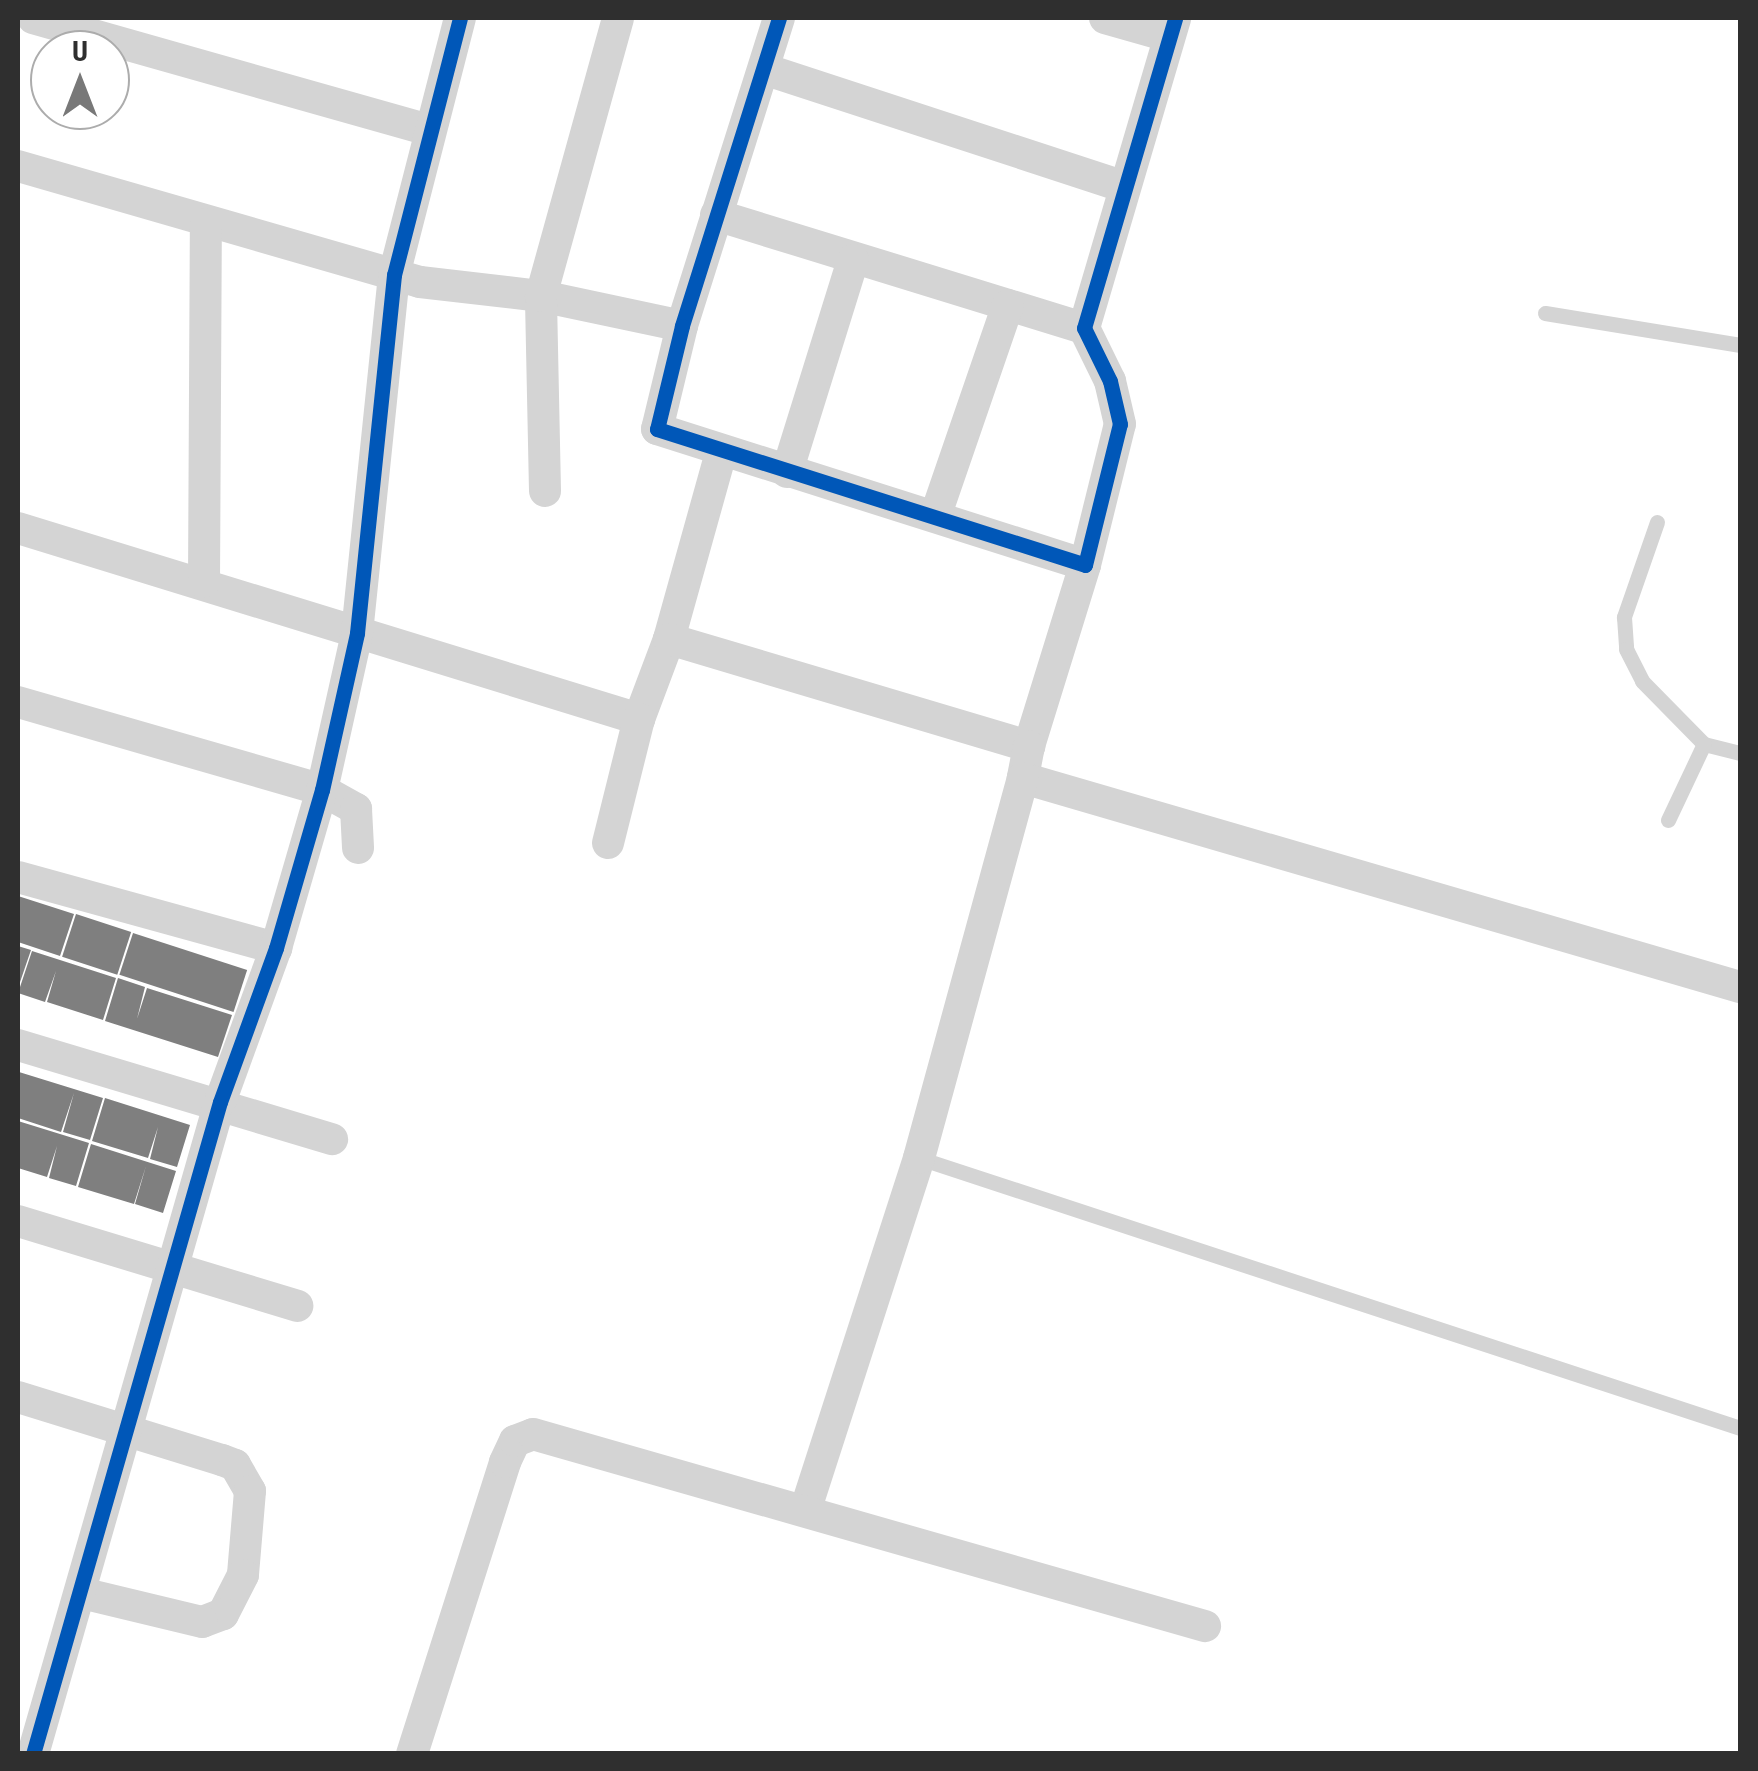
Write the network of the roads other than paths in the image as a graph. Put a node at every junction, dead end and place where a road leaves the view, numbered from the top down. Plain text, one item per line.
1 (33, 18) edge
2 (460, 18) edge
3 (618, 18) edge
4 (779, 18) edge
5 (1106, 18) edge
6 (1171, 27) edge
7 (764, 68) junction
8 (428, 130) junction
9 (18, 166) edge
10 (1123, 186) junction
11 (716, 215) junction
12 (206, 224) junction
13 (853, 260) junction
14 (394, 276) junction
15 (542, 296) junction
16 (1008, 305) junction
17 (1545, 313) dead end
18 (682, 326) junction
19 (1084, 328) junction
20 (1740, 344) edge
21 (721, 452) junction
22 (787, 472) junction
23 (545, 491) dead end
24 (936, 514) junction
25 (1657, 522) dead end
26 (18, 528) edge
27 (1085, 564) junction
28 (204, 582) junction
29 (357, 633) junction
30 (670, 638) junction
31 (18, 702) edge
32 (638, 719) junction
33 (1704, 744) junction
34 (1740, 753) edge
35 (1026, 762) junction
36 (322, 790) junction
37 (1668, 820) dead end
38 (608, 843) dead end
39 (358, 848) dead end
40 (18, 878) edge
41 (276, 948) junction
42 (1740, 988) edge
43 (18, 1045) edge
44 (220, 1102) junction
45 (332, 1139) dead end
46 (919, 1158) junction
47 (18, 1220) edge
48 (173, 1267) junction
49 (296, 1306) dead end
50 (18, 1397) edge
51 (127, 1427) junction
52 (1740, 1428) edge
53 (806, 1508) junction
54 (82, 1592) junction
55 (1204, 1626) dead end
56 (33, 1754) edge
57 (412, 1754) edge

1 - 8 street
2 - 8 street
3 - 15 street
4 - 7 street
5 - 6 street
6 - 10 street
7 - 10 street
7 - 11 street
8 - 14 street
9 - 12 street
10 - 19 street
11 - 13 street
11 - 18 street
12 - 14 street
12 - 28 street
13 - 16 street
13 - 22 street
14 - 15 street
14 - 29 street
15 - 18 street
15 - 23 street
16 - 19 street
16 - 24 street
17 - 20 lane
18 - 21 street
19 - 27 street
21 - 22 street
21 - 30 street
22 - 24 street
24 - 27 street
25 - 33 lane
26 - 28 street
27 - 35 street
28 - 29 street
29 - 32 street
29 - 36 street
30 - 32 street
30 - 35 street
31 - 36 street
32 - 38 street
33 - 34 lane
33 - 37 lane
35 - 42 street
35 - 46 street
36 - 39 street
36 - 41 street
40 - 41 street
41 - 44 street
43 - 44 street
44 - 45 street
44 - 48 street
46 - 52 lane
46 - 53 street
47 - 48 street
48 - 49 street
48 - 51 street
50 - 51 street
51 - 54 street
51 - 54 street
53 - 55 street
53 - 57 street
54 - 56 street

